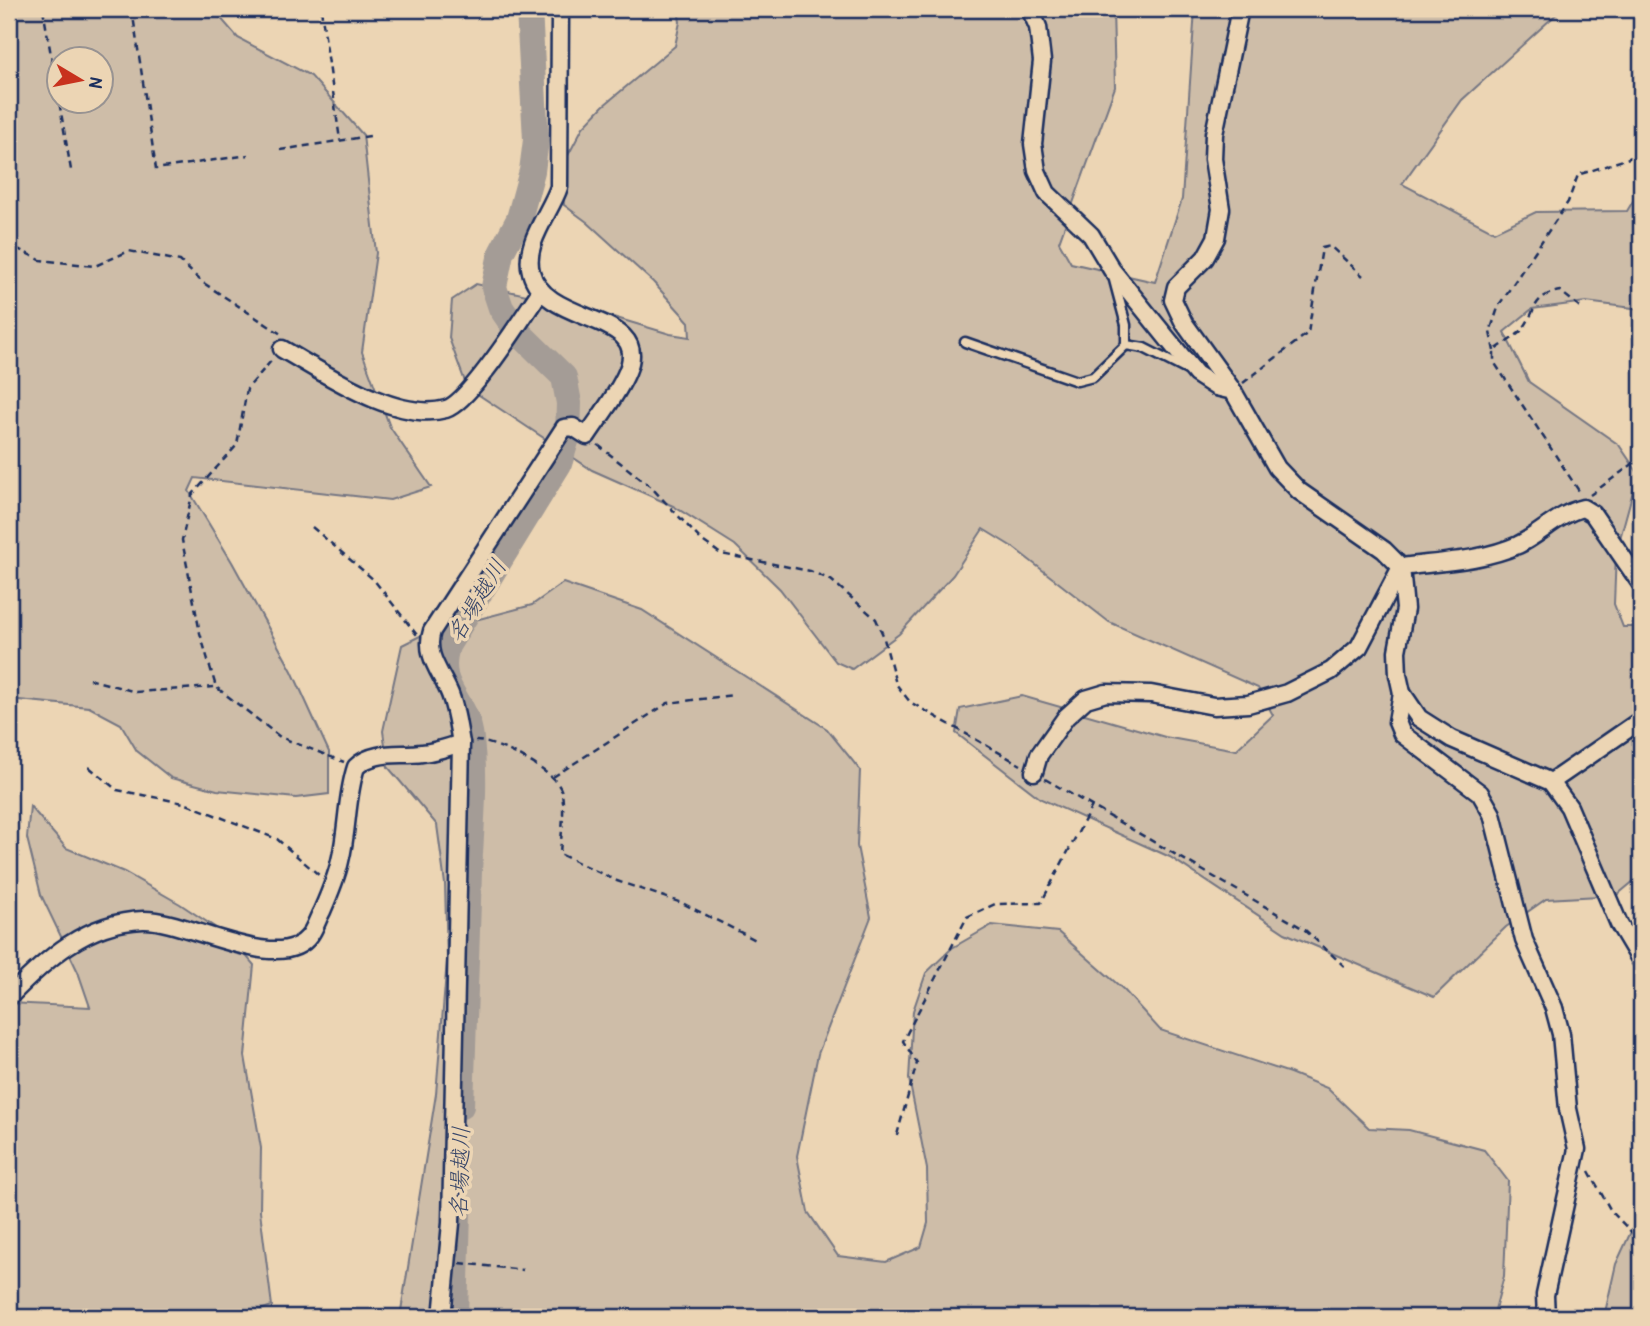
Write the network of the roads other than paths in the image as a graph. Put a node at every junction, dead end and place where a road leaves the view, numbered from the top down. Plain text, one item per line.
1 (560, 9) edge
2 (1030, 9) edge
3 (1240, 9) edge
4 (1112, 271) junction
5 (540, 292) junction
6 (965, 342) dead end
7 (1126, 345) junction
8 (282, 349) road end
9 (1196, 374) junction
10 (1233, 391) junction
11 (1401, 567) junction
12 (1641, 584) edge
13 (1402, 693) junction
14 (1641, 720) edge
15 (461, 743) junction
16 (1034, 772) road end
17 (1551, 782) junction
18 (1641, 961) edge
19 (9, 997) edge
20 (442, 1317) edge
21 (1546, 1317) edge

1 - 5 street
2 - 4 street
3 - 10 street
4 - 7 lane
4 - 9 street
5 - 8 street
5 - 15 street
6 - 7 lane
7 - 9 lane
9 - 10 street
10 - 11 street
11 - 12 street
11 - 13 street
11 - 16 street
13 - 17 street
13 - 21 street
14 - 17 street
15 - 19 street
15 - 20 street
17 - 18 street

